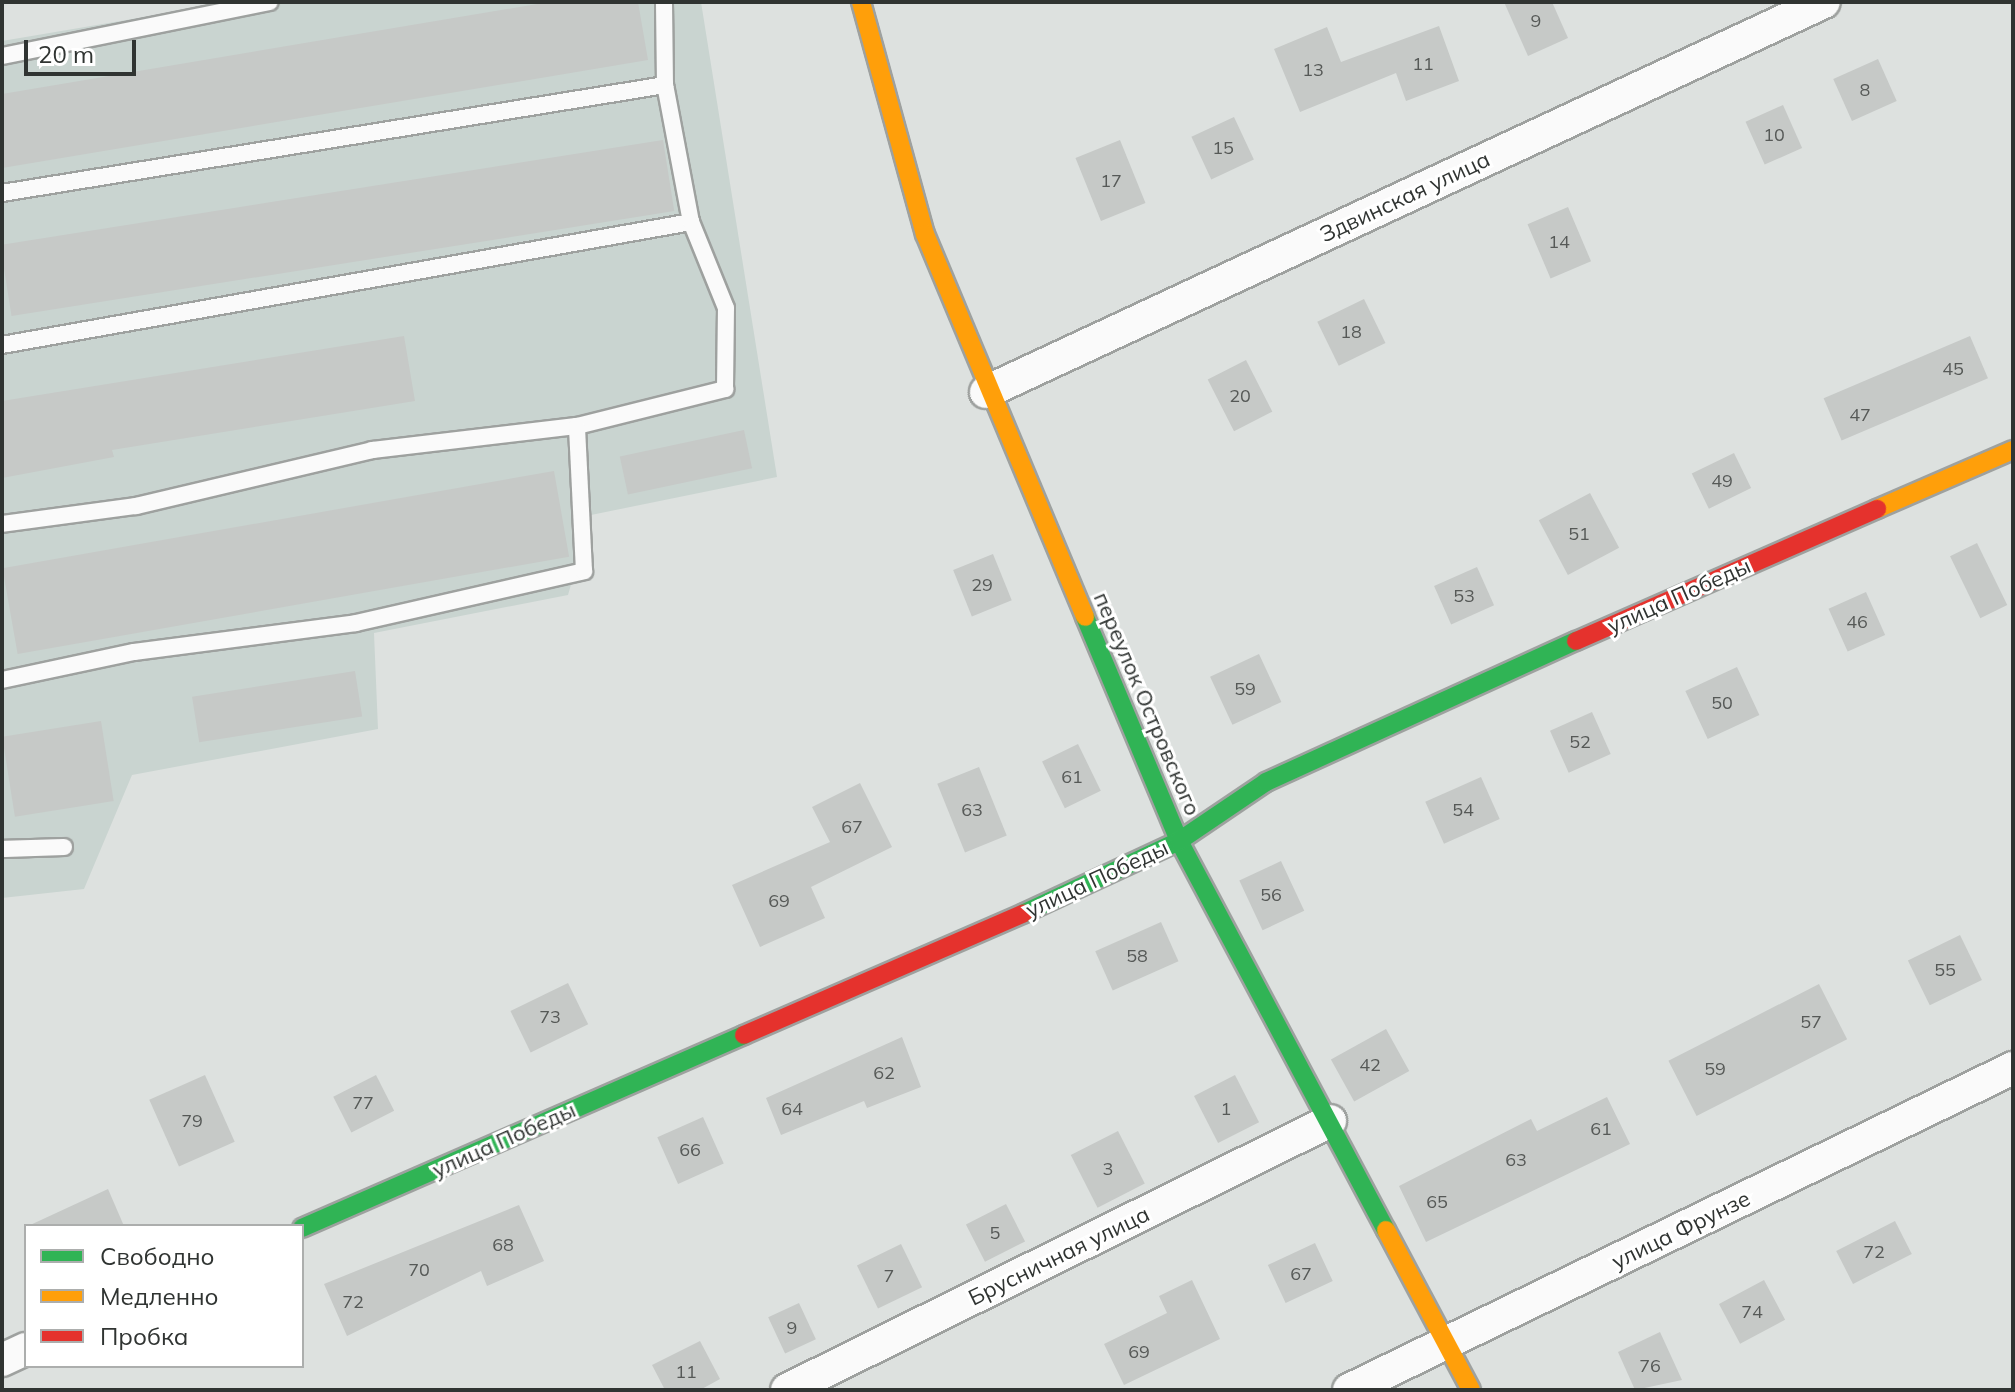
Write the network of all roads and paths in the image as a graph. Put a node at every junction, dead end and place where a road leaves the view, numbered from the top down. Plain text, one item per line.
1 (270, 2) edge
2 (664, 2) edge
3 (861, 2) edge
4 (1824, 2) edge
5 (2, 56) edge
6 (665, 85) junction
7 (2, 193) edge
8 (691, 222) junction
9 (2, 345) edge
10 (986, 392) junction
11 (577, 426) junction
12 (2013, 450) edge
13 (2, 524) edge
14 (2, 680) edge
15 (1179, 841) junction
16 (64, 847) dead end
17 (2, 849) edge
18 (2013, 1068) edge
19 (1330, 1121) junction
20 (304, 1227) edge
21 (1449, 1343) junction
22 (24, 1350) edge
23 (2, 1360) edge
24 (787, 1390) edge
25 (1349, 1390) edge
26 (1471, 1390) edge

1 - 5 lane
2 - 6 lane
3 - 10 street, переулок Островского
4 - 10 street, Здвинская улица
6 - 7 lane
6 - 8 lane
8 - 9 lane
8 - 11 lane
10 - 15 street, переулок Островского
11 - 13 lane
11 - 14 lane
12 - 15 street, улица Победы
15 - 19 street, переулок Островского
15 - 20 street, улица Победы
16 - 17 lane
18 - 21 street, улица Фрунзе
19 - 21 street, переулок Островского
19 - 24 street, Брусничная улица
21 - 25 street, улица Фрунзе
21 - 26 street, переулок Островского
22 - 23 street

